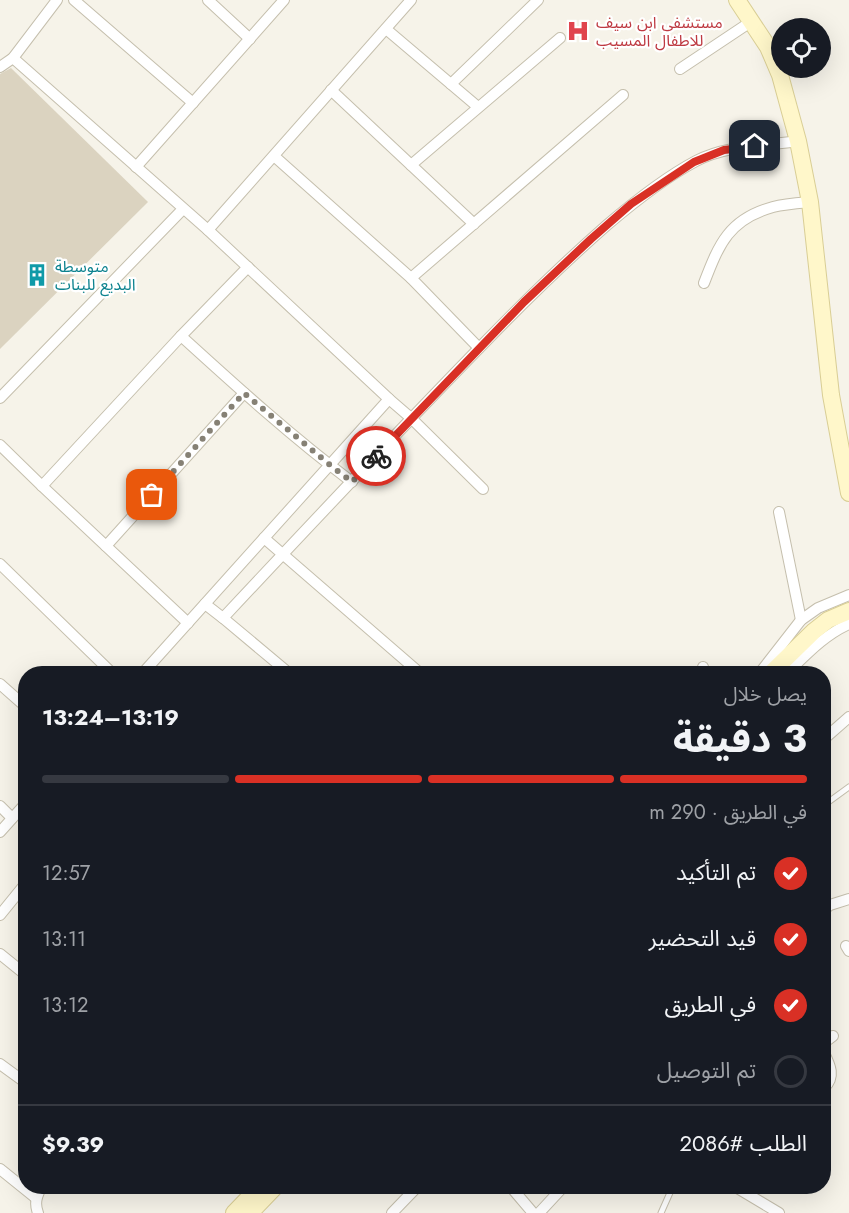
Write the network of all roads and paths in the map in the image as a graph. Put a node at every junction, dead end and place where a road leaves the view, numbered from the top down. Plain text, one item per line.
1 (57, 0) edge
2 (74, 0) edge
3 (208, 0) edge
4 (284, 0) edge
5 (411, 0) edge
6 (538, 0) edge
7 (737, 0) edge
8 (752, 21) junction
9 (386, 29) junction
10 (560, 38) dead end
11 (250, 39) junction
12 (13, 58) junction
13 (0, 67) edge
14 (680, 69) dead end
15 (451, 84) junction
16 (331, 90) junction
17 (623, 95) dead end
18 (193, 103) junction
19 (478, 107) junction
20 (798, 141) junction
21 (274, 156) junction
22 (411, 165) junction
23 (136, 167) junction
24 (810, 202) junction
25 (183, 209) junction
26 (474, 224) junction
27 (208, 230) junction
28 (248, 267) junction
29 (411, 278) junction
30 (704, 283) dead end
31 (181, 336) junction
32 (479, 348) junction
33 (244, 393) junction
34 (0, 398) edge
35 (389, 399) junction
36 (411, 418) junction
37 (0, 445) edge
38 (330, 465) junction
39 (352, 482) junction
40 (42, 486) junction
41 (483, 489) dead end
42 (849, 493) edge
43 (779, 512) dead end
44 (264, 538) junction
45 (106, 546) junction
46 (283, 554) junction
47 (0, 564) edge
48 (849, 595) edge
49 (205, 604) junction
50 (849, 611) edge
51 (223, 618) junction
52 (801, 620) junction
53 (188, 623) junction
54 (849, 624) edge
55 (105, 666) edge
56 (153, 666) edge
57 (280, 666) edge
58 (412, 666) edge
59 (765, 666) edge
60 (778, 666) edge
61 (795, 666) edge
62 (0, 684) edge
63 (18, 700) edge
64 (849, 717) edge
65 (831, 733) edge
66 (849, 787) edge
67 (831, 800) edge
68 (0, 806) edge
69 (18, 812) edge
70 (12, 818) junction
71 (0, 832) edge
72 (18, 893) edge
73 (849, 899) edge
74 (831, 905) edge
75 (0, 915) edge
76 (0, 954) edge
77 (18, 969) edge
78 (0, 1064) edge
79 (18, 1077) edge
80 (0, 1169) edge
81 (18, 1184) edge
82 (31, 1194) edge
83 (38, 1194) edge
84 (252, 1194) edge
85 (268, 1194) edge
86 (410, 1194) edge
87 (517, 1194) edge
88 (557, 1194) edge
89 (670, 1194) edge
90 (747, 1194) edge
91 (36, 1198) junction
92 (38, 1213) edge
93 (234, 1213) edge
94 (250, 1213) edge
95 (392, 1213) edge
96 (533, 1213) edge
97 (539, 1213) edge
98 (661, 1213) edge
99 (779, 1213) edge

1 - 12 street
2 - 18 street
3 - 11 street
4 - 11 street
5 - 9 street
6 - 15 street
7 - 8 street
8 - 14 street
8 - 20 street
9 - 15 street
9 - 16 street
10 - 19 street
11 - 18 street
12 - 13 street
12 - 23 street
15 - 19 street
16 - 21 street
16 - 22 street
17 - 26 street
18 - 23 street
19 - 22 street
20 - 24 street
20 - 32 street
21 - 27 street
21 - 29 street
22 - 26 street
23 - 25 street
24 - 30 street
24 - 42 street
25 - 27 street
25 - 34 street
26 - 29 street
27 - 28 street
28 - 31 street
28 - 35 street
29 - 32 street
31 - 33 street
31 - 40 street
32 - 36 street
33 - 38 street
33 - 45 street
35 - 36 street
35 - 38 street
36 - 39 street
36 - 41 street
37 - 40 street
38 - 39 street
38 - 44 street
39 - 46 street
40 - 45 street
43 - 52 street
44 - 46 street
44 - 49 street
45 - 53 street
46 - 51 street
46 - 58 street
47 - 55 street
48 - 52 street
49 - 51 street
49 - 53 street
50 - 60 street
51 - 57 street
52 - 59 street
53 - 56 street
54 - 61 street
62 - 63 street
64 - 65 street
66 - 67 lane
68 - 70 street
69 - 70 street
70 - 71 street
72 - 75 street
73 - 74 street
76 - 77 street
78 - 79 street
80 - 81 street
82 - 91 street
83 - 91 street
84 - 93 street
85 - 94 street
86 - 95 street
87 - 96 street
88 - 97 street
89 - 98 lane
90 - 99 street
91 - 92 street

